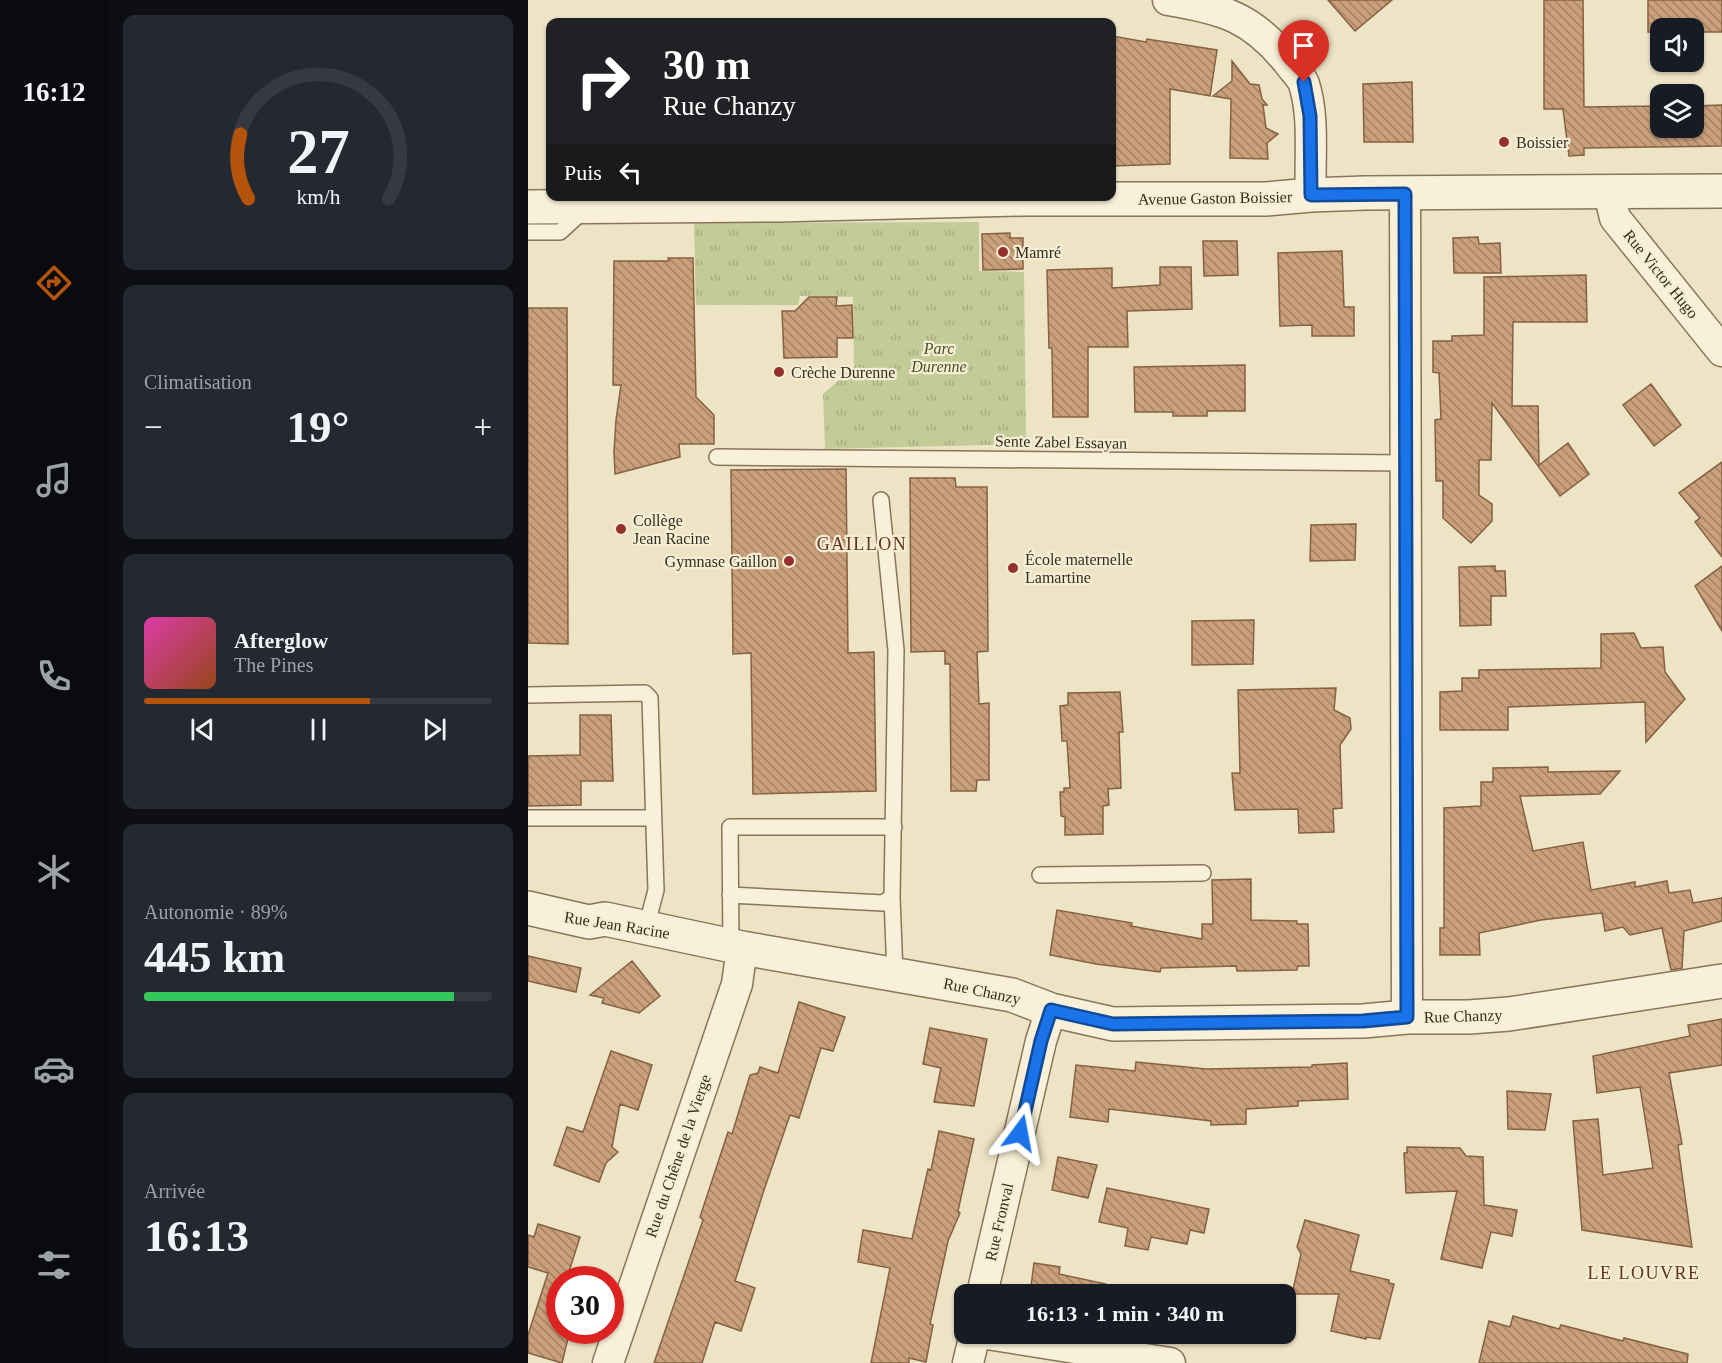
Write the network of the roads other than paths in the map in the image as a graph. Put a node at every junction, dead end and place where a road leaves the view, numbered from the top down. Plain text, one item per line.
1 (1168, 0) edge
2 (1722, 191) edge
3 (1609, 193) junction
4 (1405, 194) junction
5 (1311, 195) junction
6 (1116, 199) edge
7 (898, 201) edge
8 (588, 206) junction
9 (528, 207) edge
10 (528, 232) edge
11 (1722, 351) edge
12 (717, 457) dead end
13 (1405, 463) junction
14 (881, 500) dead end
15 (528, 695) edge
16 (528, 818) edge
17 (653, 818) junction
18 (894, 827) junction
19 (1203, 873) dead end
20 (1040, 875) dead end
21 (730, 895) junction
22 (892, 897) junction
23 (528, 908) edge
24 (646, 928) junction
25 (736, 947) junction
26 (895, 975) junction
27 (1722, 981) edge
28 (1051, 1010) junction
29 (1407, 1017) junction
30 (984, 1284) edge
31 (973, 1344) edge
32 (1050, 1344) edge
33 (608, 1363) edge
34 (968, 1363) edge
35 (1170, 1363) edge

1 - 5 street
2 - 3 street, Avenue Gaston Boissier
3 - 4 street, Avenue Gaston Boissier
3 - 11 street, Rue Victor Hugo
4 - 5 street, Avenue Gaston Boissier
4 - 13 street
5 - 6 street, Avenue Gaston Boissier
7 - 8 street, Avenue Gaston Boissier
8 - 9 street, Avenue Gaston Boissier
8 - 10 lane
12 - 13 lane, Sente Zabel Essayan
13 - 29 street
14 - 18 lane
15 - 17 lane
16 - 17 lane
17 - 24 lane
18 - 21 lane
18 - 22 lane
19 - 20 lane
21 - 22 lane
21 - 25 lane
22 - 26 lane
23 - 24 street, Rue Jean Racine
24 - 25 street, Rue Jean Racine
25 - 26 street, Rue Chanzy
25 - 33 street, Rue du Chêne de la Vierge
26 - 28 street, Rue Chanzy
27 - 29 street, Rue Chanzy
28 - 29 street, Rue Chanzy
28 - 30 street, Rue Fronval
31 - 34 street
32 - 35 street

